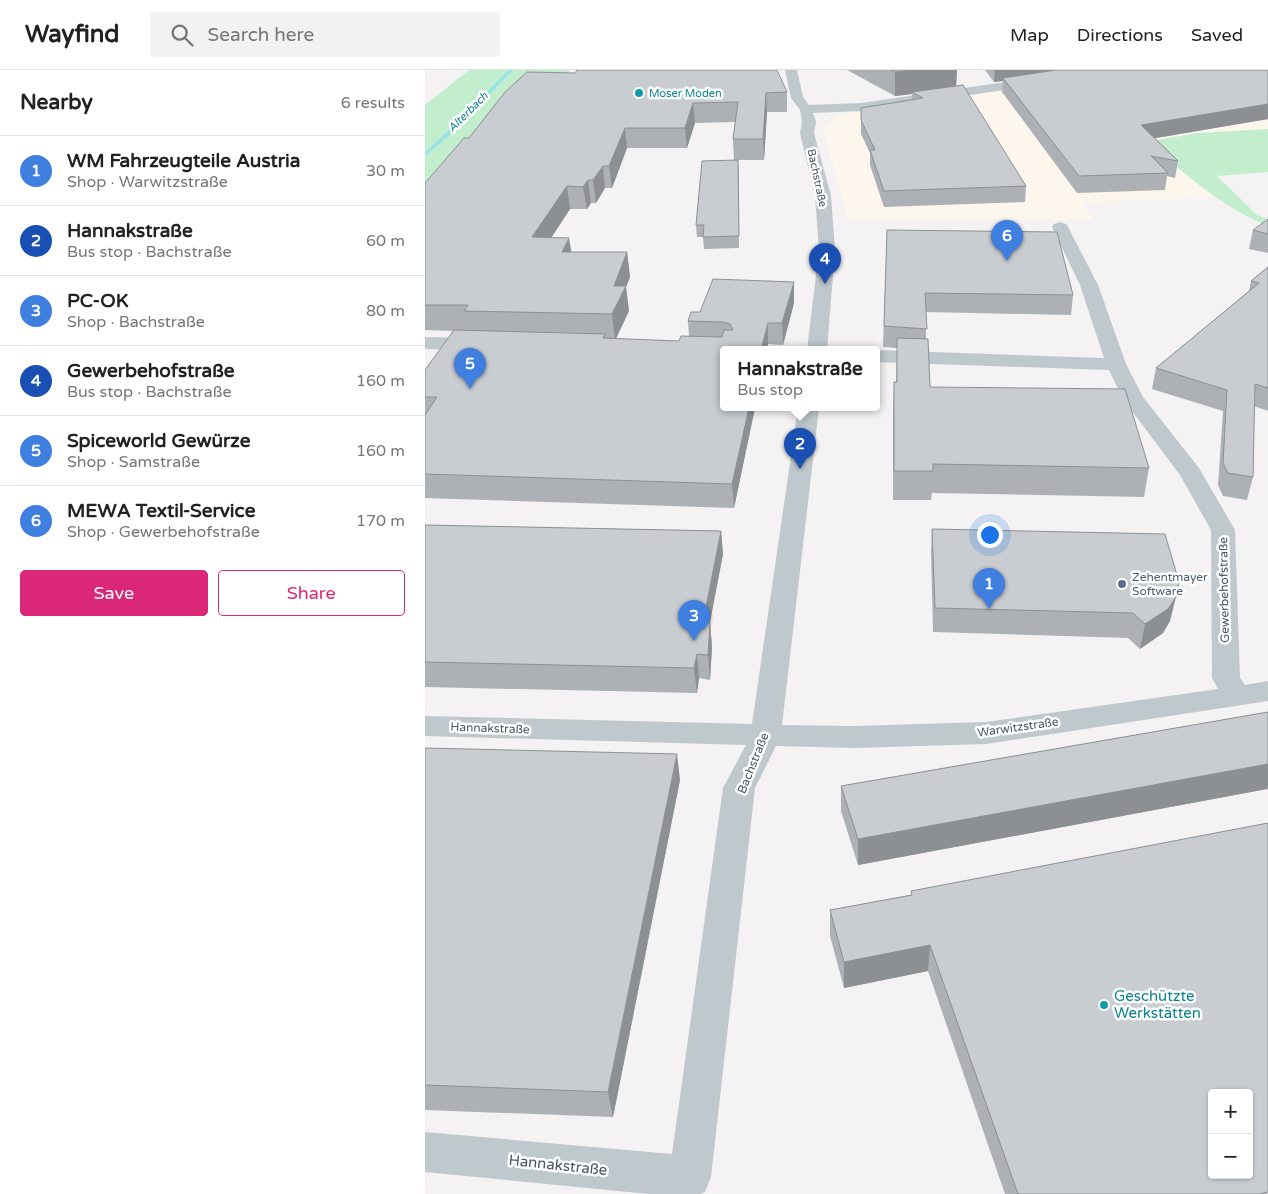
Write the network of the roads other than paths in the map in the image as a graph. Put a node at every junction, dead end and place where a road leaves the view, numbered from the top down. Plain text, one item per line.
1 (791, 70) edge
2 (1113, 70) edge
3 (806, 109) junction
4 (1060, 227) dead end
5 (500, 345) edge
6 (817, 346) edge
7 (428, 347) edge
8 (880, 356) edge
9 (1116, 364) junction
10 (809, 411) edge
11 (1268, 691) edge
12 (1237, 696) junction
13 (425, 726) edge
14 (766, 735) junction
15 (425, 1152) edge
16 (691, 1177) joint

1 - 3 street, Bachstraße
2 - 3 street
3 - 6 street, Bachstraße
4 - 9 street, Gewerbehofstraße
5 - 7 street
8 - 9 street
9 - 12 street, Gewerbehofstraße
10 - 14 street, Bachstraße
11 - 12 street, Warwitzstraße
12 - 14 street, Warwitzstraße
13 - 14 street, Hannakstraße
14 - 16 street, Bachstraße
15 - 16 street, Hannakstraße

